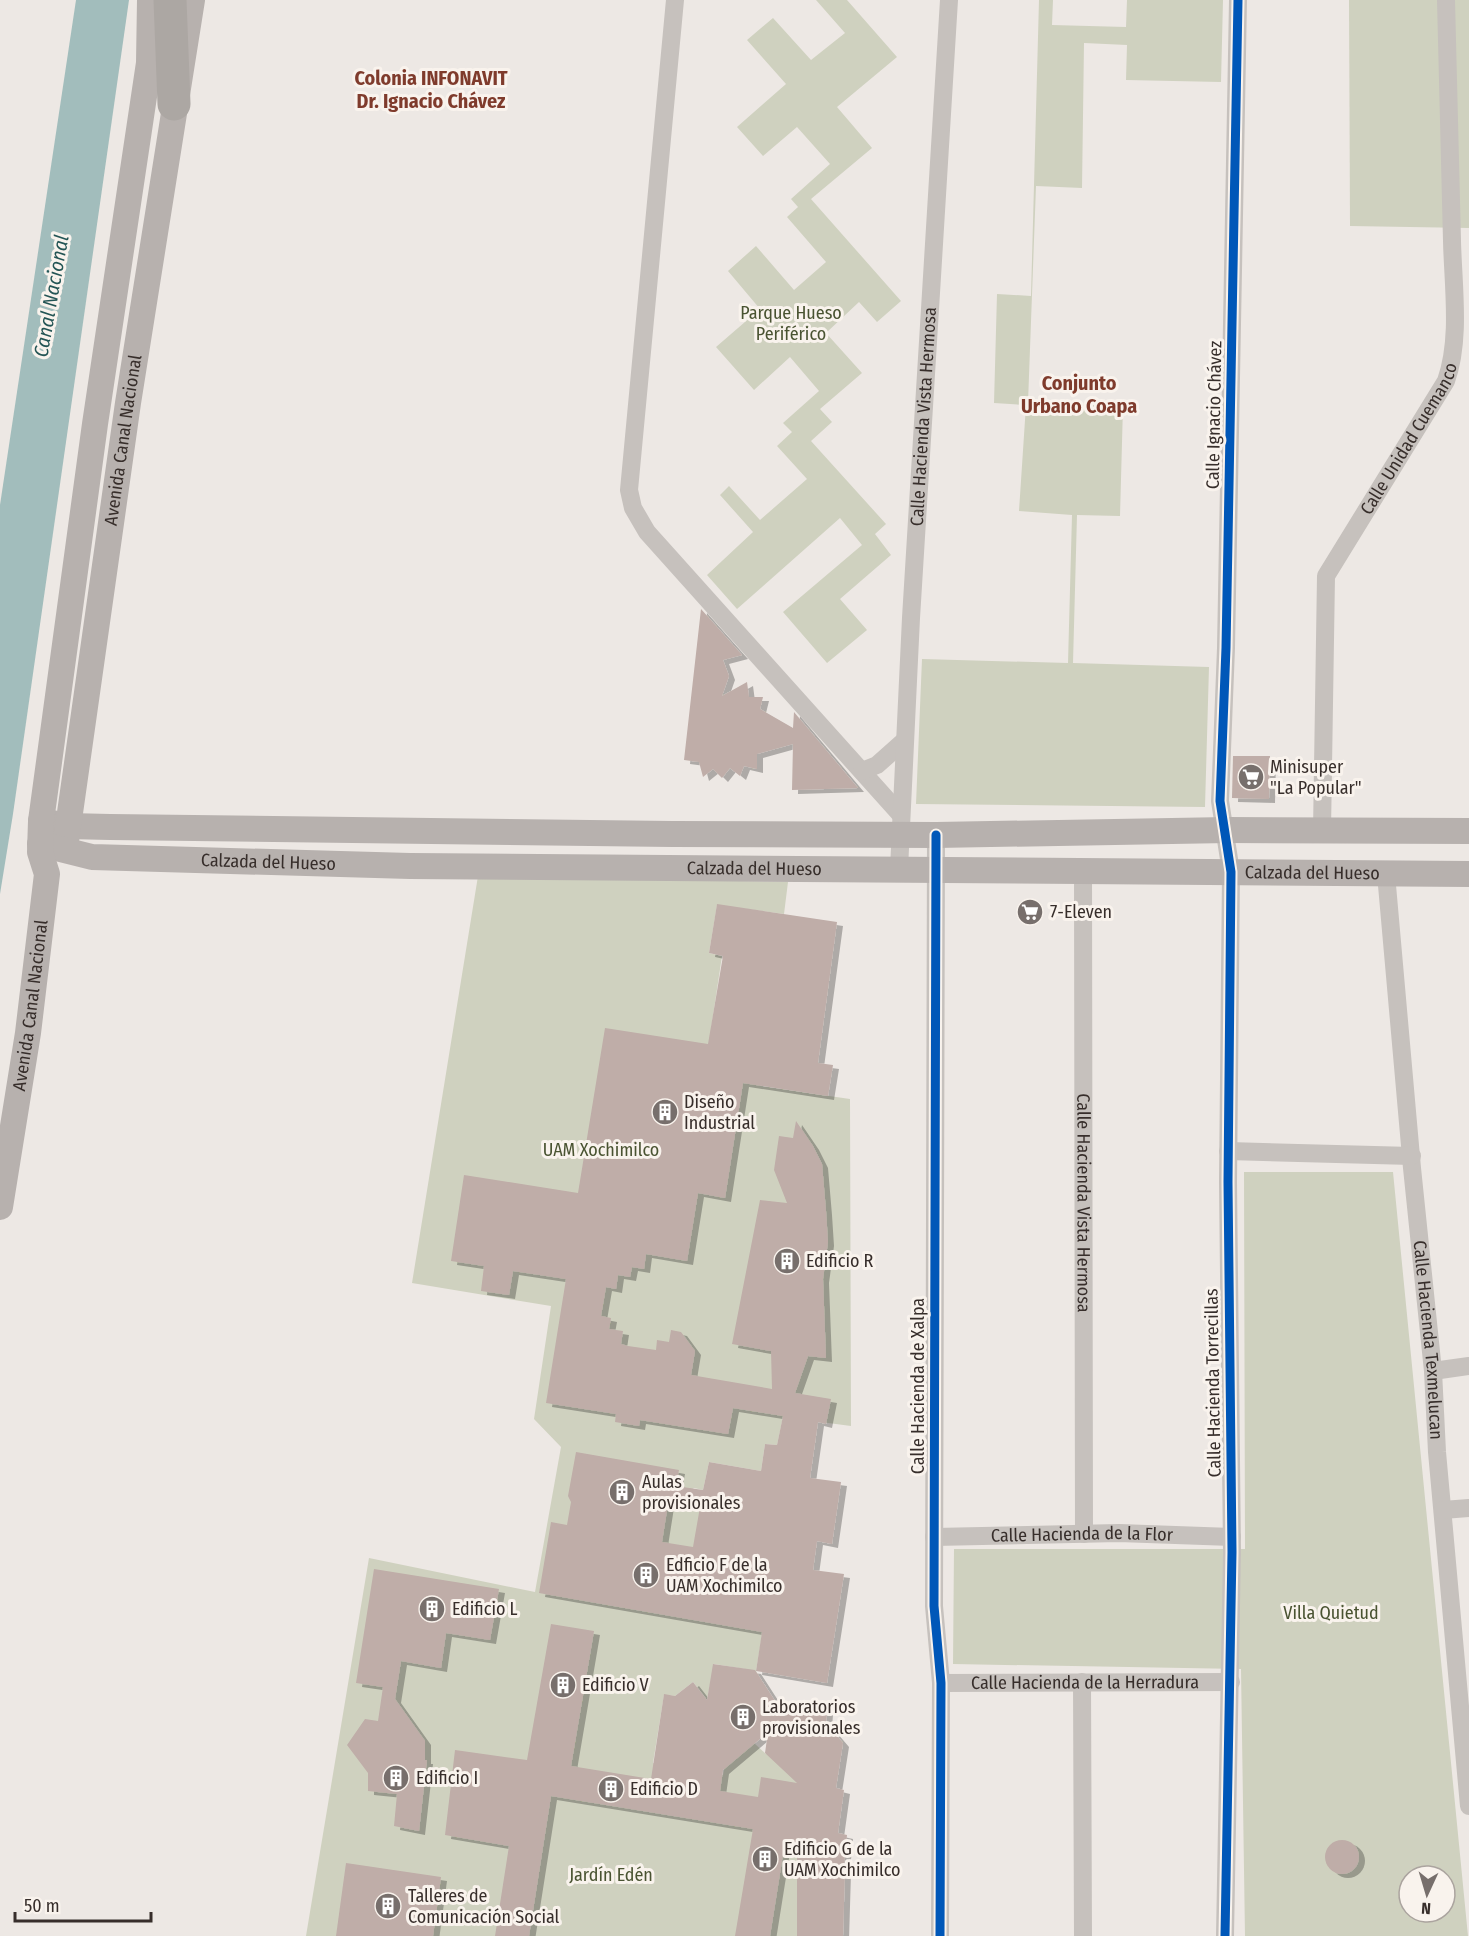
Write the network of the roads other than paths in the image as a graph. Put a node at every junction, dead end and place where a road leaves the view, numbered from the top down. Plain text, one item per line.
1 (150, 0) edge
2 (170, 0) edge
3 (192, 0) edge
4 (675, 0) edge
5 (949, 0) edge
6 (1238, 0) edge
7 (1446, 0) edge
8 (174, 104) junction
9 (904, 741) junction
10 (862, 771) junction
11 (75, 775) junction
12 (900, 824) junction
13 (110, 827) junction
14 (1225, 830) junction
15 (1322, 831) junction
16 (1469, 831) edge
17 (40, 832) junction
18 (936, 835) junction
19 (66, 838) junction
20 (899, 869) junction
21 (935, 870) junction
22 (1083, 870) junction
23 (1232, 872) junction
24 (47, 874) junction
25 (1386, 874) junction
26 (1469, 874) edge
27 (1228, 1151) junction
28 (1412, 1156) junction
29 (0, 1207) edge
30 (1469, 1366) edge
31 (1433, 1371) junction
32 (1469, 1508) edge
33 (1443, 1510) junction
34 (1084, 1534) junction
35 (934, 1537) junction
36 (1232, 1537) junction
37 (1082, 1682) junction
38 (1231, 1682) junction
39 (941, 1683) junction
40 (1469, 1806) edge
41 (940, 1936) edge
42 (1083, 1936) edge
43 (1224, 1936) edge

1 - 17 main road, Avenida Canal Nacional
2 - 8 highway
3 - 8 main road, Avenida Canal Nacional
4 - 10 street
5 - 9 street, Calle Hacienda Vista Hermosa
6 - 14 street, Calle Ignacio Chávez
7 - 15 street, Calle Unidad Cuemanco
8 - 11 main road, Avenida Canal Nacional
9 - 10 street
9 - 12 street, Calle Hacienda Vista Hermosa
10 - 12 street
11 - 13 main road
11 - 19 main road, Avenida Canal Nacional
12 - 13 main road, Calzada del Hueso
12 - 18 main road, Calzada del Hueso
12 - 20 street, Calle Hacienda Vista Hermosa
13 - 19 main road, Calzada del Hueso
14 - 15 main road, Calzada del Hueso
14 - 18 main road, Calzada del Hueso
14 - 23 street, Calle Hacienda Torrecillas
15 - 16 main road, Calzada del Hueso
17 - 19 main road, Calzada del Hueso
17 - 24 main road, Avenida Canal Nacional
18 - 21 street, Calle Hacienda de Xalpa
19 - 20 main road, Calzada del Hueso
19 - 24 main road, Avenida Canal Nacional
20 - 21 main road, Calzada del Hueso
21 - 22 main road, Calzada del Hueso
21 - 35 street, Calle Hacienda de Xalpa
22 - 23 main road, Calzada del Hueso
22 - 34 street, Calle Hacienda Vista Hermosa
23 - 25 main road, Calzada del Hueso
23 - 27 street, Calle Hacienda Torrecillas
24 - 29 main road, Avenida Canal Nacional
25 - 26 main road, Calzada del Hueso
25 - 28 street, Calle Hacienda Texmelucan
27 - 28 street
27 - 36 street, Calle Hacienda Torrecillas
28 - 31 street, Calle Hacienda Texmelucan
30 - 31 street
31 - 33 street, Calle Hacienda Texmelucan
32 - 33 street
33 - 40 street, Calle Hacienda Texmelucan
34 - 35 street, Calle Hacienda de la Flor
34 - 36 street, Calle Hacienda de la Flor
35 - 39 street, Calle Hacienda de Xalpa
36 - 38 street, Calle Hacienda Torrecillas
37 - 38 street, Calle Hacienda de la Herradura
37 - 39 street, Calle Hacienda de la Herradura
37 - 42 street
38 - 43 street, Calle Hacienda Torrecillas
39 - 41 street, Calle Hacienda de Xalpa

